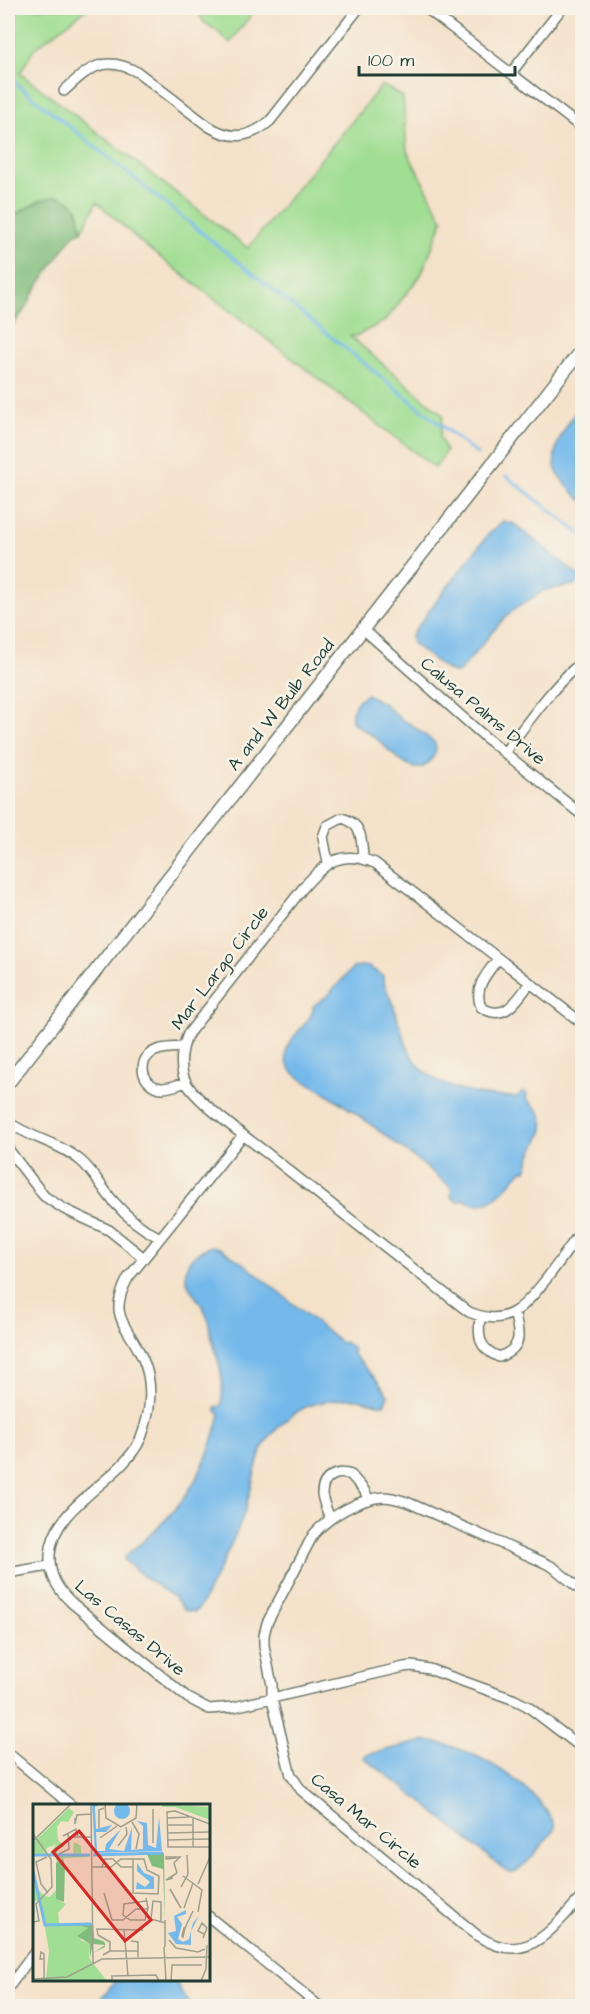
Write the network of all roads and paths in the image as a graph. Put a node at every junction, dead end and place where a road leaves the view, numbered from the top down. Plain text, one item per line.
1 (359, 8) edge
2 (426, 8) edge
3 (562, 8) edge
4 (511, 73) junction
5 (64, 91) dead end
6 (582, 128) edge
7 (582, 349) edge
8 (363, 629) junction
9 (582, 663) edge
10 (505, 752) junction
11 (582, 815) edge
12 (363, 858) junction
13 (328, 862) junction
14 (498, 959) junction
15 (530, 983) junction
16 (582, 1023) edge
17 (182, 1047) junction
18 (186, 1082) junction
19 (8, 1083) edge
20 (8, 1122) edge
21 (243, 1135) junction
22 (8, 1149) edge
23 (582, 1230) edge
24 (160, 1238) junction
25 (144, 1258) junction
26 (514, 1312) junction
27 (480, 1316) junction
28 (369, 1500) junction
29 (330, 1518) junction
30 (49, 1566) junction
31 (8, 1573) edge
32 (582, 1591) edge
33 (272, 1699) junction
34 (582, 1748) edge
35 (8, 1753) edge
36 (70, 1804) edge
37 (582, 1897) edge
38 (210, 1919) edge
39 (33, 1954) edge
40 (8, 1988) edge
41 (319, 2007) edge

1 - 5 street
2 - 4 street
3 - 4 street
4 - 6 street
7 - 8 street, A and W Bulb Road
8 - 10 street, Calusa Palms Drive
8 - 19 street, A and W Bulb Road
9 - 10 street
10 - 11 street, Calusa Palms Drive
12 - 13 street
12 - 13 street
12 - 14 street
13 - 17 street, Mar Largo Circle
14 - 15 street
14 - 15 street
15 - 16 street
17 - 18 street, Mar Largo Circle
17 - 18 street
18 - 21 street
20 - 24 street
21 - 24 street
21 - 27 street
22 - 25 street
23 - 26 street
24 - 25 street
25 - 30 street
26 - 27 street
26 - 27 street
28 - 29 street, Casa Mar Circle
28 - 29 street
28 - 32 street, Casa Mar Circle
29 - 33 street, Casa Mar Circle
30 - 31 street
30 - 33 street, Las Casas Drive
33 - 34 street, Las Casas Drive
33 - 37 street, Casa Mar Circle
35 - 36 street
38 - 41 street
39 - 40 street

